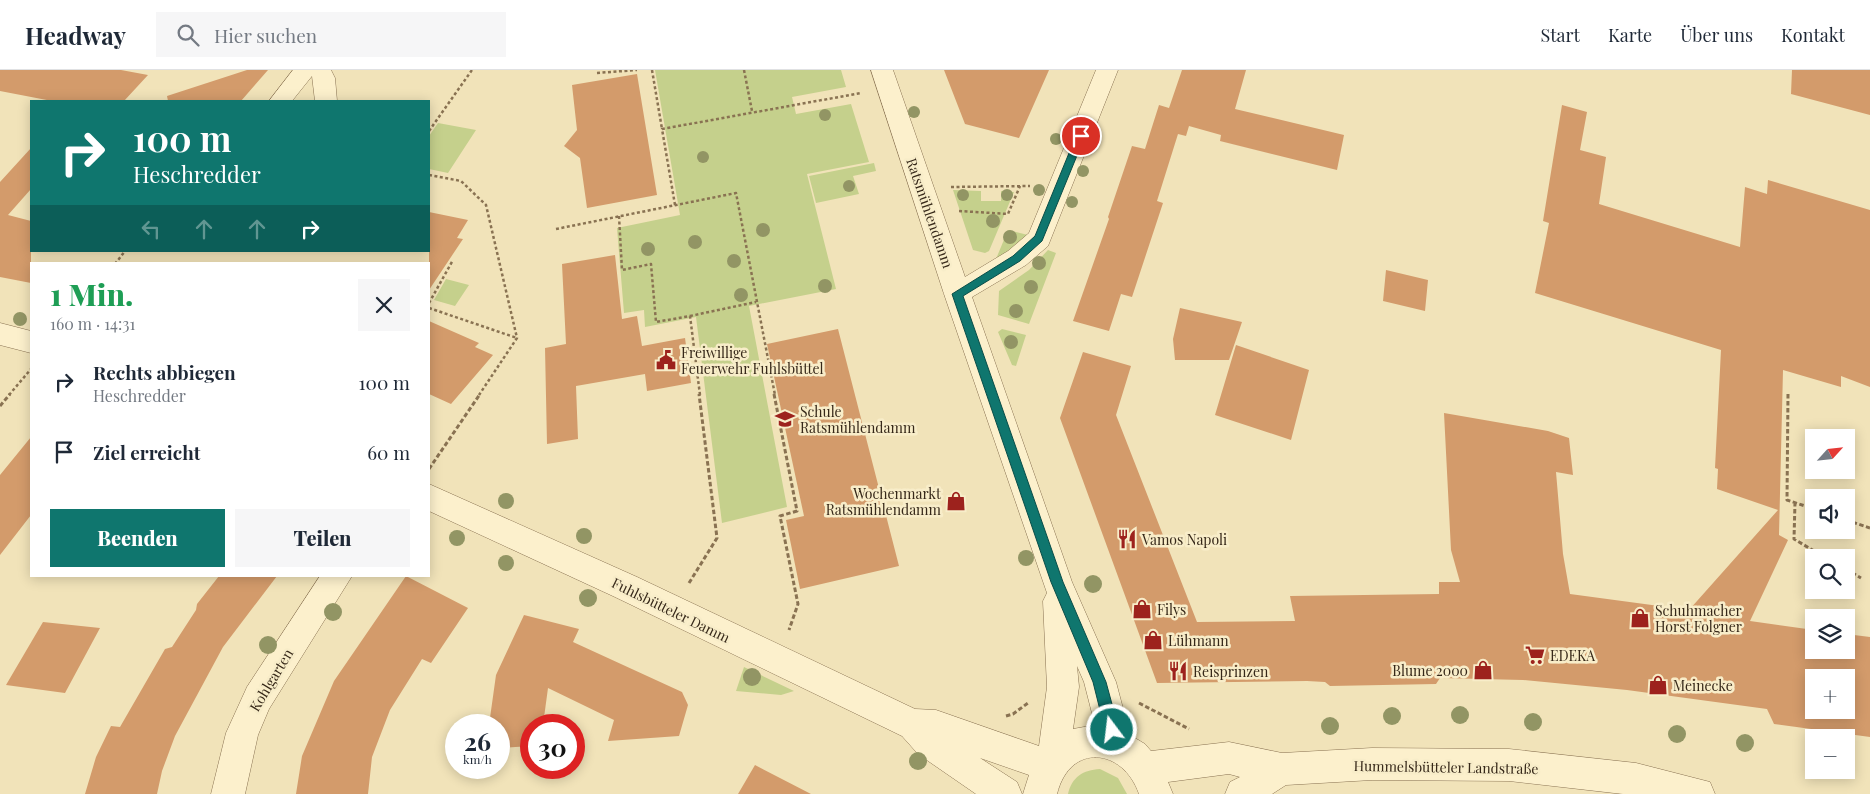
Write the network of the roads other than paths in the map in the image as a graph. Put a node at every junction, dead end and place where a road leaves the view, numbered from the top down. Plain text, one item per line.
1 (305, 70) edge
2 (320, 70) edge
3 (1107, 70) edge
4 (885, 79) edge
5 (281, 100) edge
6 (326, 100) edge
7 (957, 294) junction
8 (0, 334) edge
9 (30, 342) edge
10 (430, 497) edge
11 (336, 577) edge
12 (1057, 582) junction
13 (913, 726) junction
14 (1116, 745) junction
15 (1282, 769) junction
16 (1047, 773) edge
17 (1150, 781) edge
18 (228, 794) edge
19 (1005, 794) edge
20 (1242, 794) edge
21 (1698, 794) edge

1 - 5 street
2 - 6 street
3 - 7 street
4 - 7 street, Ratsmühlendamm
7 - 12 street, Ratsmühlendamm
8 - 9 street
10 - 13 street, Fuhlsbütteler Damm
11 - 18 street, Kohlgarten
12 - 14 street, Ratsmühlendamm
12 - 16 street, Ratsmühlendamm
13 - 16 street, Fuhlsbütteler Damm
13 - 19 street, Fuhlsbütteler Damm
14 - 16 street
14 - 17 street
15 - 17 street, Hummelsbütteler Landstraße
15 - 20 street, Hummelsbütteler Landstraße
15 - 21 street, Hummelsbütteler Landstraße

